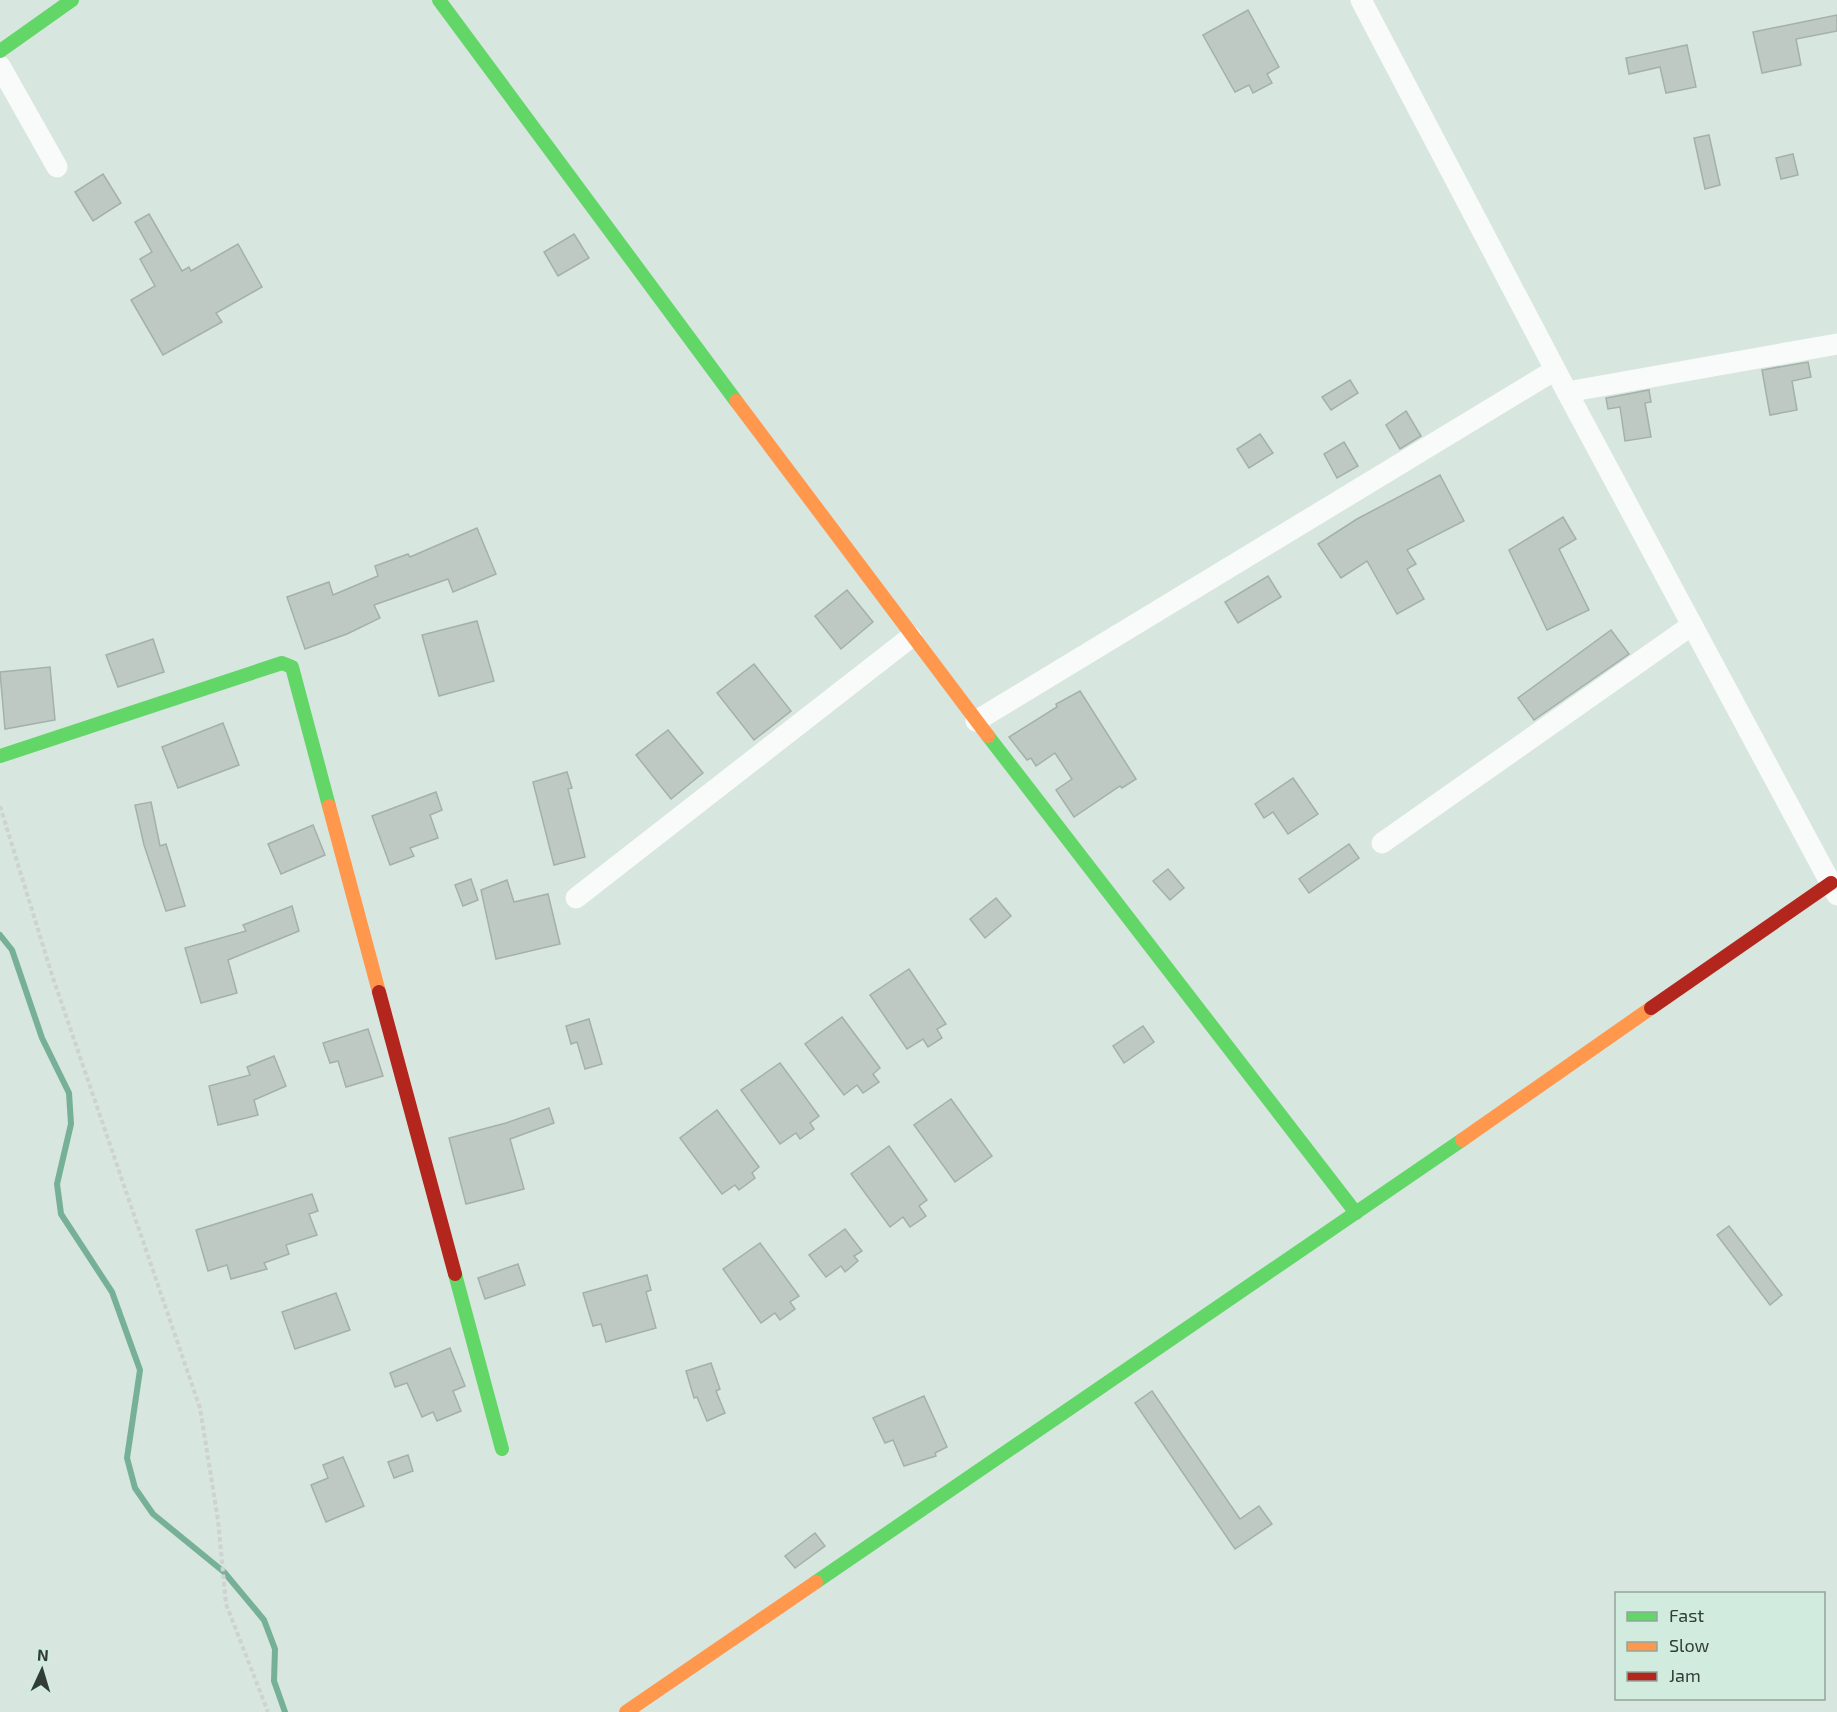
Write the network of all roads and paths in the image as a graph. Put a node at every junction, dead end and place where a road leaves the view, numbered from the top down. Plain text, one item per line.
1 (72, 0) edge
2 (439, 0) edge
3 (1361, 0) edge
4 (0, 51) edge
5 (0, 66) edge
6 (57, 167) dead end
7 (1837, 344) edge
8 (1555, 370) junction
9 (1567, 392) junction
10 (1692, 625) junction
11 (911, 637) junction
12 (976, 721) junction
13 (0, 756) edge
14 (0, 806) edge
15 (1382, 843) dead end
16 (1828, 858) edge
17 (1834, 889) edge
18 (576, 898) dead end
19 (1356, 1213) junction
20 (502, 1449) dead end
21 (268, 1712) edge
22 (626, 1712) edge

1 - 4 street
2 - 11 street
3 - 8 street
5 - 6 street
7 - 9 street
8 - 9 street
8 - 12 street
9 - 10 street
10 - 15 street
10 - 16 street
11 - 12 street
11 - 18 street
12 - 19 street
13 - 20 street
14 - 21 path
16 - 17 street
17 - 19 street
19 - 22 street

